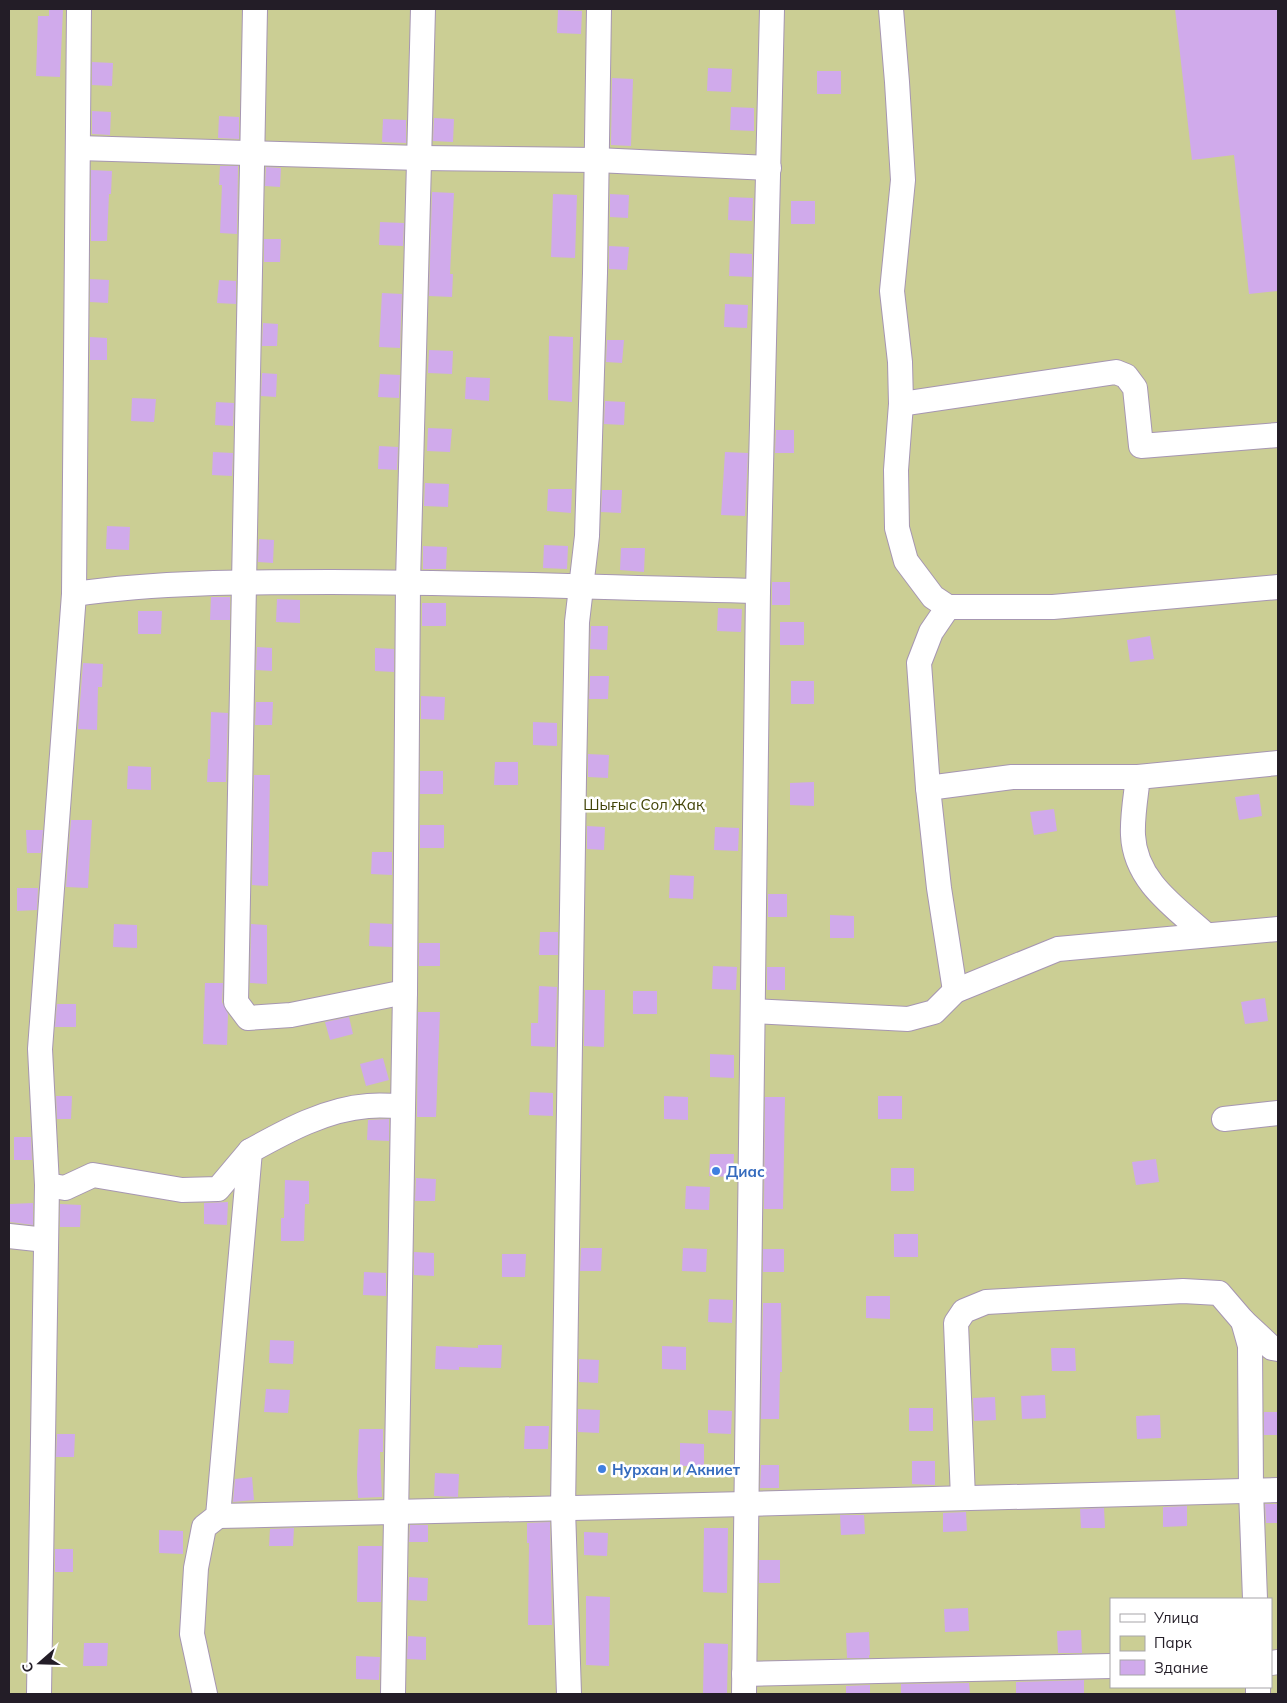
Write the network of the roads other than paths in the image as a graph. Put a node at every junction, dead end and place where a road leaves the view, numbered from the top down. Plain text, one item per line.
1 (79, 9) edge
2 (255, 9) edge
3 (423, 9) edge
4 (599, 9) edge
5 (772, 9) edge
6 (890, 9) edge
7 (78, 148) junction
8 (253, 153) junction
9 (420, 158) junction
10 (596, 160) junction
11 (768, 168) junction
12 (902, 404) junction
13 (1278, 434) edge
14 (244, 582) junction
15 (408, 582) junction
16 (582, 587) junction
17 (1278, 587) edge
18 (758, 592) junction
19 (74, 594) junction
20 (948, 607) junction
21 (1278, 763) edge
22 (1138, 777) junction
23 (928, 788) junction
24 (1278, 929) edge
25 (1206, 935) junction
26 (956, 991) junction
27 (405, 992) junction
28 (752, 1011) junction
29 (402, 1106) junction
30 (1278, 1113) edge
31 (1224, 1119) dead end
32 (250, 1151) junction
33 (47, 1185) junction
34 (9, 1236) edge
35 (46, 1240) junction
36 (1242, 1321) junction
37 (1278, 1349) edge
38 (1251, 1490) junction
39 (1278, 1490) edge
40 (964, 1498) junction
41 (746, 1504) junction
42 (563, 1509) junction
43 (396, 1512) junction
44 (218, 1516) junction
45 (1255, 1598) edge
46 (1110, 1666) edge
47 (744, 1684) edge
48 (39, 1694) edge
49 (205, 1694) edge
50 (393, 1694) edge
51 (569, 1694) edge

1 - 7 street
2 - 8 street
3 - 9 street
4 - 10 street
5 - 11 street
6 - 12 street
7 - 8 street
7 - 19 street
8 - 9 street
8 - 14 street
9 - 10 street
9 - 15 street
10 - 11 street
10 - 16 street
11 - 18 street
12 - 13 street
12 - 20 street
14 - 15 street
14 - 19 street
14 - 27 street
15 - 16 street
15 - 27 street
16 - 18 street
16 - 42 street
17 - 20 street
18 - 28 street
19 - 33 street
20 - 23 street
21 - 22 street
22 - 23 street
22 - 25 street
23 - 26 street
24 - 25 street
25 - 26 street
26 - 28 street
27 - 29 street
28 - 41 street
29 - 32 street
29 - 43 street
30 - 31 street
32 - 33 street
32 - 44 street
33 - 35 street
34 - 35 street
35 - 48 street
36 - 37 street
36 - 38 street
36 - 40 street
38 - 39 street
38 - 40 street
38 - 45 street
40 - 41 street
41 - 42 street
41 - 47 street
42 - 43 street
42 - 51 street
43 - 44 street
43 - 50 street
44 - 49 street
46 - 47 street

